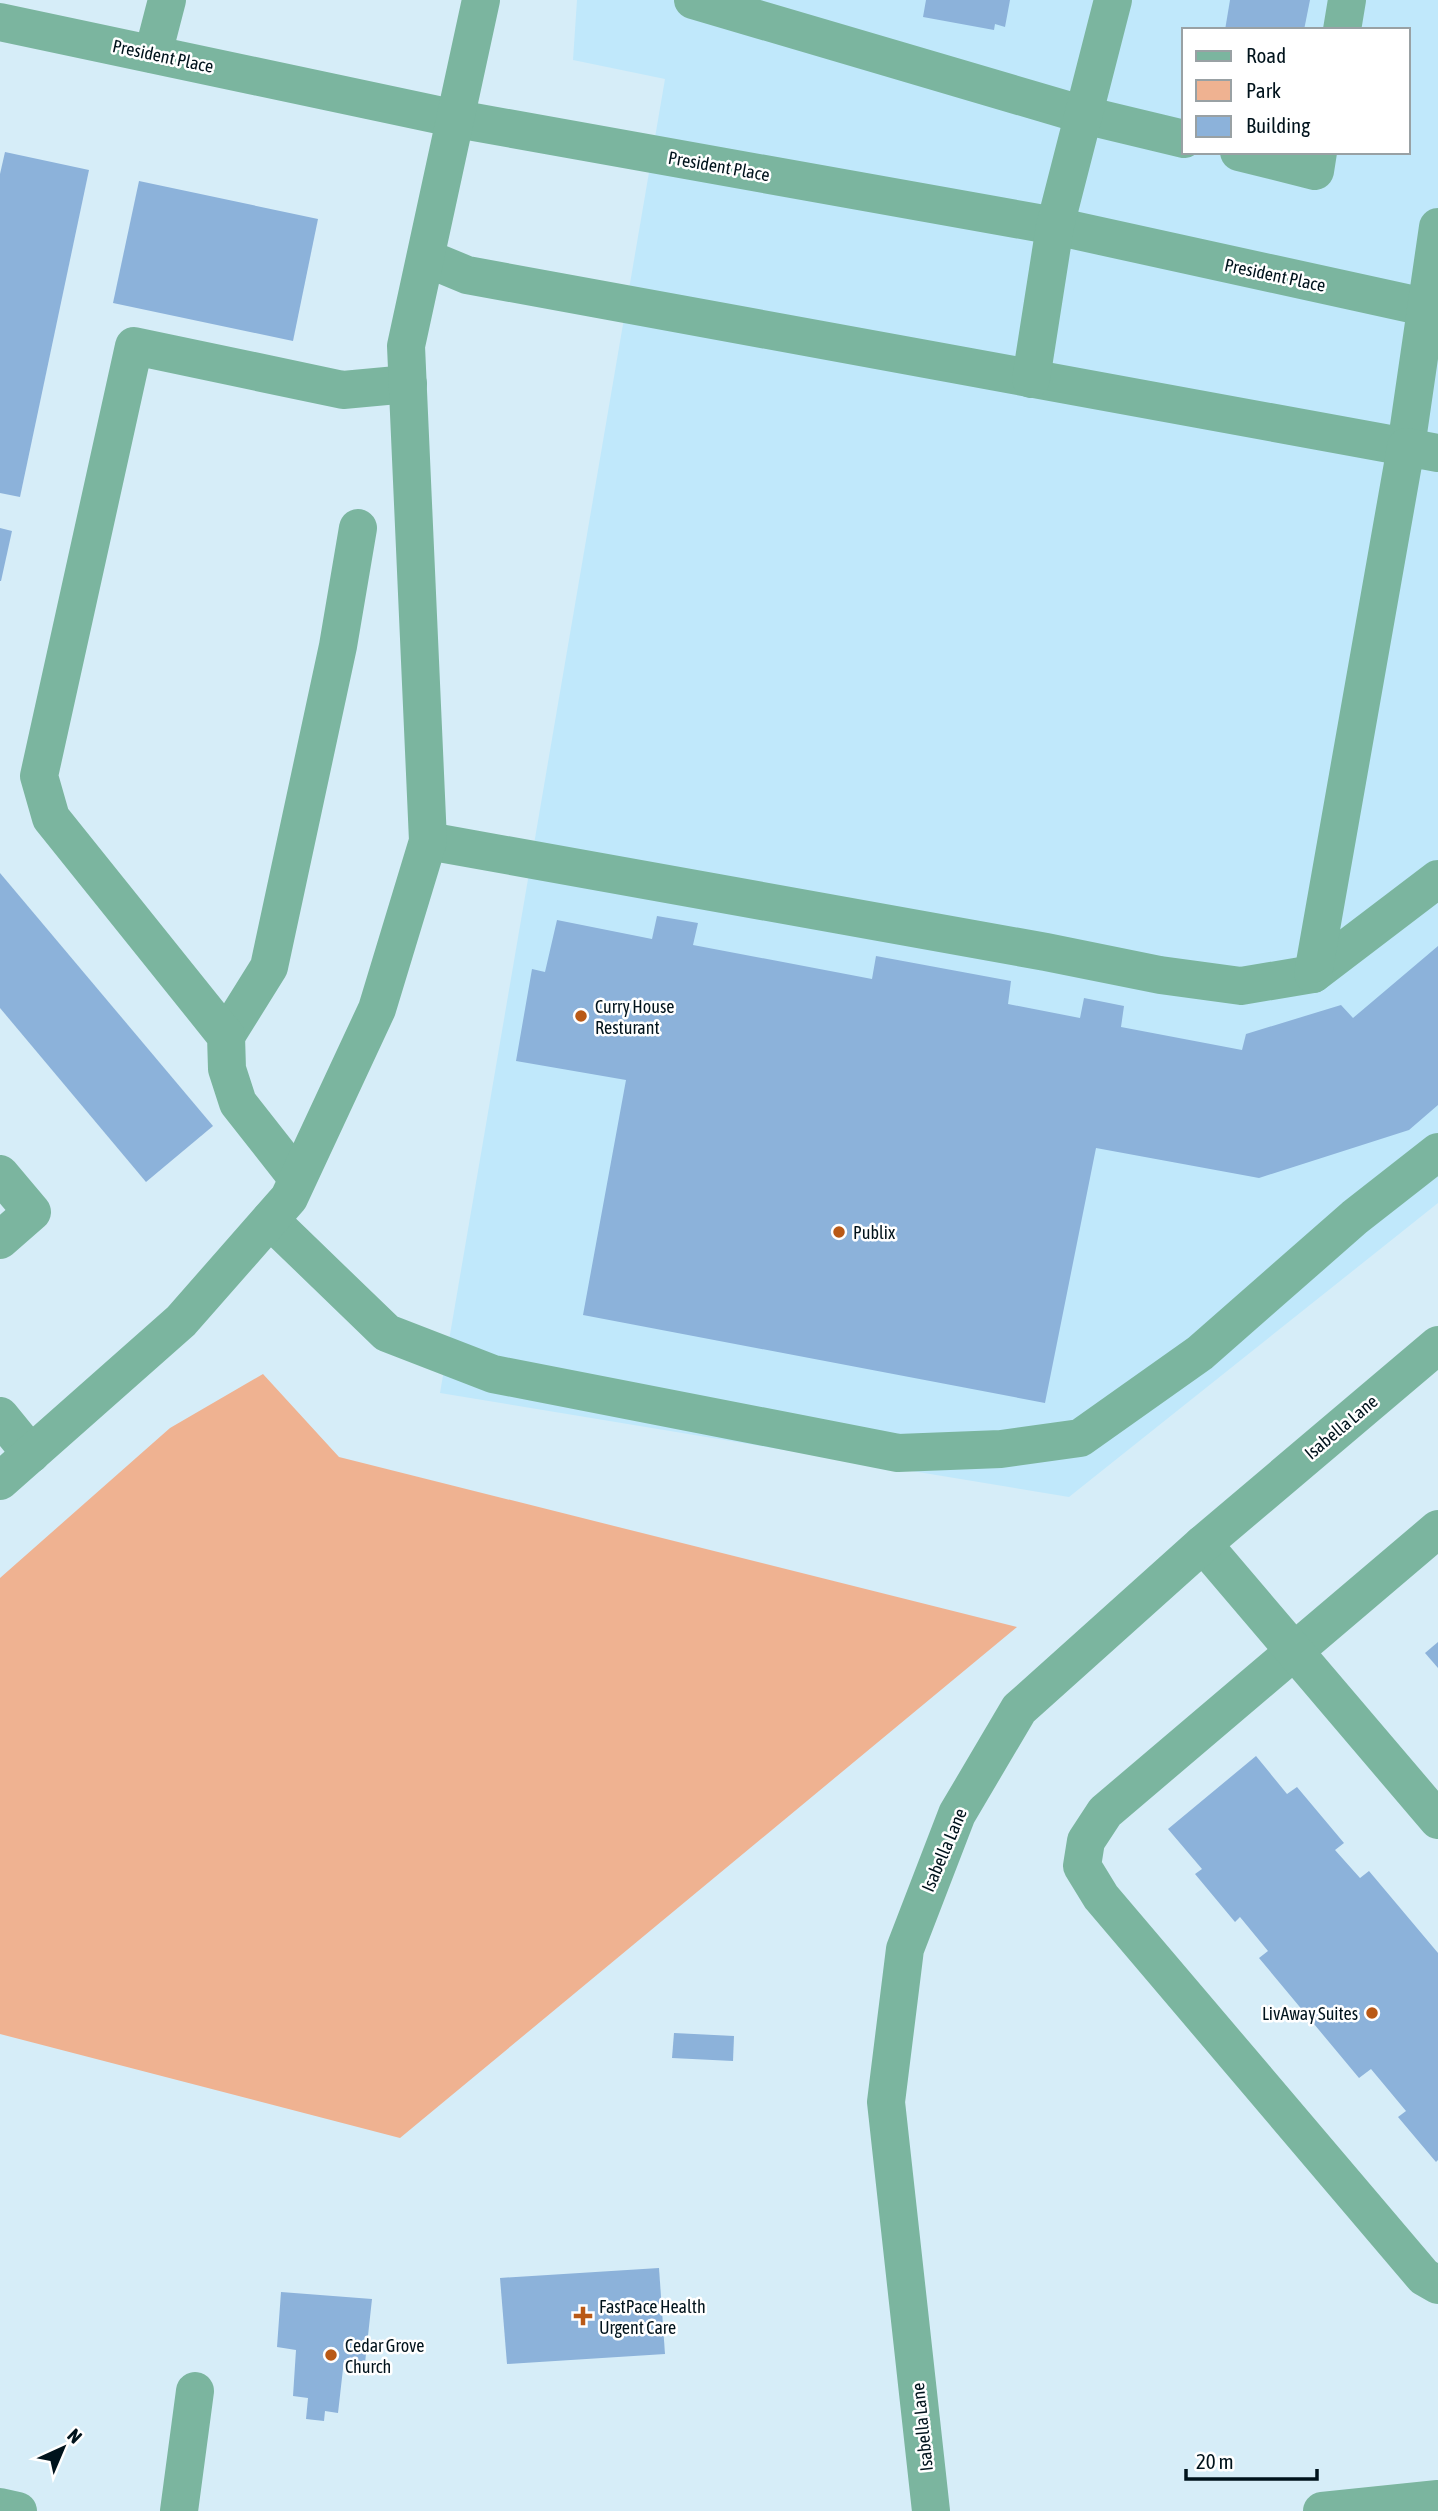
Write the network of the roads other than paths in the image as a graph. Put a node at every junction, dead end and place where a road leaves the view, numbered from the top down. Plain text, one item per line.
1 (167, 0) edge
2 (481, 0) edge
3 (693, 0) edge
4 (1113, 0) edge
5 (1348, 0) edge
6 (748, 8) edge
7 (0, 22) edge
8 (1342, 28) edge
9 (153, 54) junction
10 (1084, 115) junction
11 (457, 119) junction
12 (1182, 139) edge
13 (1247, 154) edge
14 (1318, 154) edge
15 (1055, 226) junction
16 (1438, 227) edge
17 (426, 258) junction
18 (1432, 309) edge
19 (1031, 379) junction
20 (408, 384) junction
21 (1422, 450) edge
22 (358, 528) dead end
23 (428, 841) junction
24 (1438, 879) edge
25 (1313, 974) junction
26 (226, 1037) junction
27 (1438, 1152) edge
28 (0, 1174) edge
29 (298, 1178) junction
30 (270, 1220) junction
31 (0, 1240) edge
32 (1438, 1345) edge
33 (0, 1416) edge
34 (31, 1454) junction
35 (0, 1481) edge
36 (1438, 1529) edge
37 (1203, 1544) junction
38 (1293, 1652) junction
39 (1438, 1820) edge
40 (1438, 2285) edge
41 (195, 2391) dead end
42 (1438, 2500) edge
43 (0, 2507) edge
44 (18, 2511) edge
45 (179, 2511) edge
46 (931, 2511) edge
47 (1322, 2511) edge

1 - 9 street
2 - 11 street
3 - 6 street
4 - 10 street
5 - 8 street
6 - 10 street
7 - 9 street, President Place
9 - 11 street, President Place
10 - 12 street
10 - 15 street
11 - 15 street, President Place
11 - 17 street
13 - 14 street
15 - 18 street, President Place
15 - 19 street
16 - 18 street
17 - 19 street
17 - 20 street
18 - 21 street
19 - 21 street
20 - 23 street
20 - 26 street
21 - 25 street
22 - 26 street
23 - 25 street
23 - 29 street
24 - 25 street
26 - 29 street
27 - 30 street
28 - 31 street
29 - 30 street
30 - 34 street
32 - 37 street, Isabella Lane
33 - 34 street
34 - 35 street
36 - 38 street
37 - 38 street
37 - 46 street, Isabella Lane
38 - 39 street
38 - 40 street
41 - 45 street
42 - 47 street
43 - 44 street

